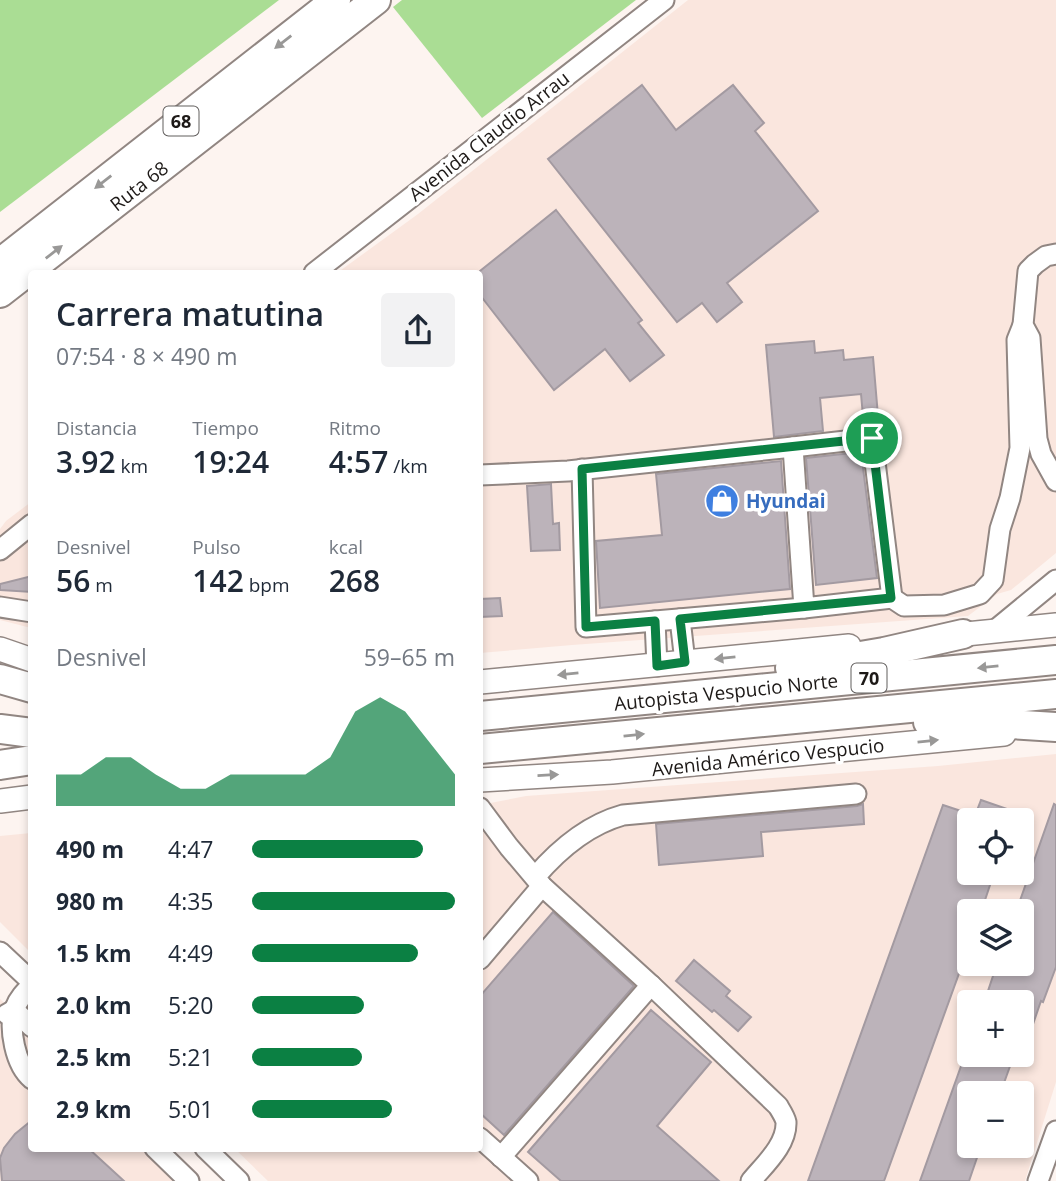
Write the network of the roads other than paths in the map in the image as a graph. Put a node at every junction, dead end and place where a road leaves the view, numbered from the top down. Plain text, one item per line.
1 (337, 0) edge
2 (376, 0) edge
3 (664, 0) edge
4 (25, 243) junction
5 (1056, 254) edge
6 (0, 256) edge
7 (0, 263) edge
8 (30, 270) edge
9 (318, 270) edge
10 (28, 271) edge
11 (0, 293) edge
12 (1023, 325) junction
13 (793, 447) junction
14 (582, 469) junction
15 (483, 475) edge
16 (1056, 481) edge
17 (28, 527) edge
18 (0, 550) edge
19 (1056, 580) edge
20 (891, 598) junction
21 (0, 607) edge
22 (804, 608) junction
23 (28, 611) edge
24 (680, 619) junction
25 (655, 621) junction
26 (1056, 625) edge
27 (994, 631) junction
28 (963, 634) junction
29 (0, 649) edge
30 (28, 659) edge
31 (1056, 660) edge
32 (685, 662) junction
33 (657, 666) junction
34 (0, 679) edge
35 (483, 682) edge
36 (28, 687) edge
37 (1056, 694) edge
38 (682, 696) junction
39 (0, 699) edge
40 (28, 702) edge
41 (483, 716) edge
42 (754, 723) junction
43 (1056, 728) edge
44 (0, 729) edge
45 (28, 732) edge
46 (0, 739) edge
47 (28, 741) edge
48 (483, 749) edge
49 (0, 750) edge
50 (28, 752) edge
51 (28, 761) edge
52 (0, 765) edge
53 (483, 780) edge
54 (856, 794) dead end
55 (28, 798) edge
56 (0, 801) edge
57 (483, 812) edge
58 (539, 882) junction
59 (0, 952) edge
60 (483, 955) edge
61 (28, 980) edge
62 (651, 985) junction
63 (28, 989) edge
64 (7, 1014) edge
65 (28, 1025) edge
66 (28, 1075) edge
67 (1056, 1131) edge
68 (483, 1141) edge
69 (159, 1152) edge
70 (209, 1152) edge
71 (501, 1157) junction
72 (189, 1181) edge
73 (239, 1181) edge
74 (528, 1181) edge
75 (751, 1181) edge
76 (1038, 1181) edge

1 -> 4 highway, Ruta 68 / 68
8 -> 2 highway, Ruta 68 / 68
3 - 9 street, Avenida Claudio Arrau
4 - 6 highway
4 - 7 highway, Ruta 68 / 68
5 - 12 street
11 -> 10 highway, Ruta 68 / 68
12 - 16 street
12 - 20 street
13 - 14 street
13 - 20 street
13 - 22 street
14 - 15 street
14 - 25 street
17 - 18 street
19 - 27 street
20 - 22 street
21 - 23 street
22 - 24 street
24 - 25 street
24 - 32 street
25 - 33 street
26 - 27 main road
27 - 28 main road
28 -> 32 main road
28 - 38 highway
29 - 30 main road
31 -> 38 highway, Autopista Vespucio Norte / 70
32 - 33 main road
33 -> 35 main road
34 - 36 highway
37 - 42 highway, Autopista Vespucio Norte / 70
38 - 41 highway, Autopista Vespucio Norte / 70
39 - 40 highway
42 - 43 highway
48 -> 42 highway, Autopista Vespucio Norte / 70
53 -> 43 main road, Avenida Américo Vespucio
44 - 45 highway
46 - 47 highway
49 - 50 highway
51 - 52 highway
54 - 58 street
55 - 56 main road
57 - 58 street
58 - 60 street
58 - 62 street
59 - 61 street
62 - 71 street
62 - 75 street
63 - 64 street
64 - 65 street
64 - 66 street
67 - 76 street
68 - 71 street
69 - 72 street
70 - 73 street
71 - 74 street

